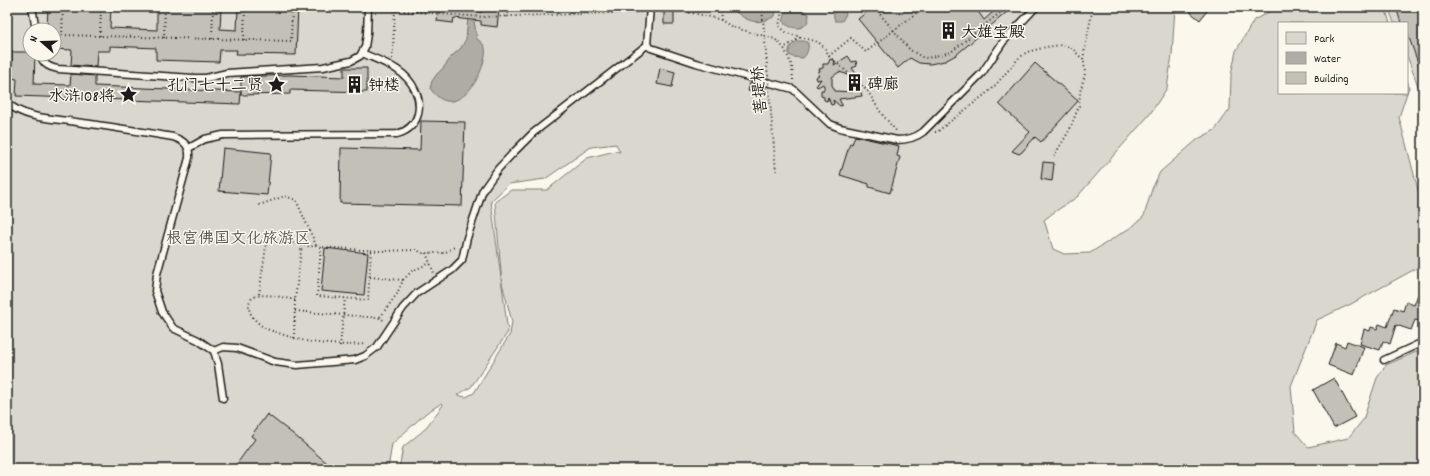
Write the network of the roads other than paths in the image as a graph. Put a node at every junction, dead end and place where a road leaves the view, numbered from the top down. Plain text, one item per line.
1 (32, 7) edge
2 (1036, 7) edge
3 (368, 8) edge
4 (650, 10) edge
5 (35, 22) edge
6 (647, 46) junction
7 (362, 53) junction
8 (43, 62) edge
9 (7, 103) edge
10 (189, 148) junction
11 (1423, 342) edge
12 (214, 351) junction
13 (1384, 360) dead end
14 (223, 398) dead end

1 - 5 lane
2 - 6 lane
3 - 7 lane
4 - 6 lane
6 - 12 lane
7 - 8 lane
7 - 10 lane
9 - 10 lane
10 - 12 lane
11 - 13 lane
12 - 14 lane

